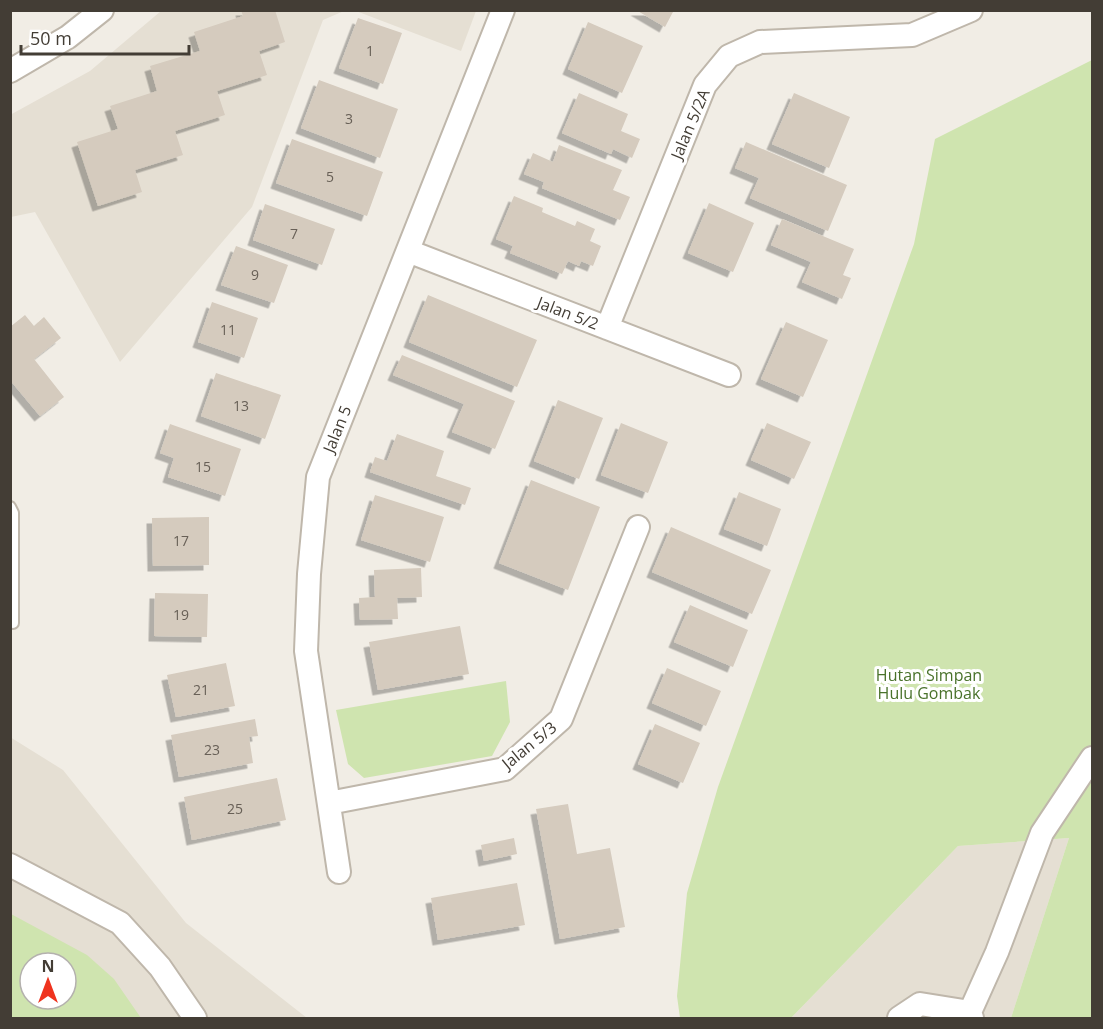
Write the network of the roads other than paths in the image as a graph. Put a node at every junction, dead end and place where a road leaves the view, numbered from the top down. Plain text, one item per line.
1 (102, 10) edge
2 (503, 10) edge
3 (972, 10) edge
4 (10, 71) edge
5 (408, 251) junction
6 (607, 328) junction
7 (729, 375) dead end
8 (10, 507) edge
9 (638, 527) dead end
10 (13, 623) dead end
11 (1092, 758) edge
12 (329, 803) junction
13 (10, 865) edge
14 (339, 872) dead end
15 (971, 1015) edge
16 (195, 1018) edge
17 (899, 1018) edge

1 - 4 street
2 - 5 street, Jalan 5
3 - 6 street, Jalan 5/2A
5 - 6 street, Jalan 5/2
5 - 12 street, Jalan 5
6 - 7 street, Jalan 5/2
8 - 10 lane
9 - 12 street, Jalan 5/3
11 - 15 street
12 - 14 street, Jalan 5
13 - 16 street
15 - 17 street

